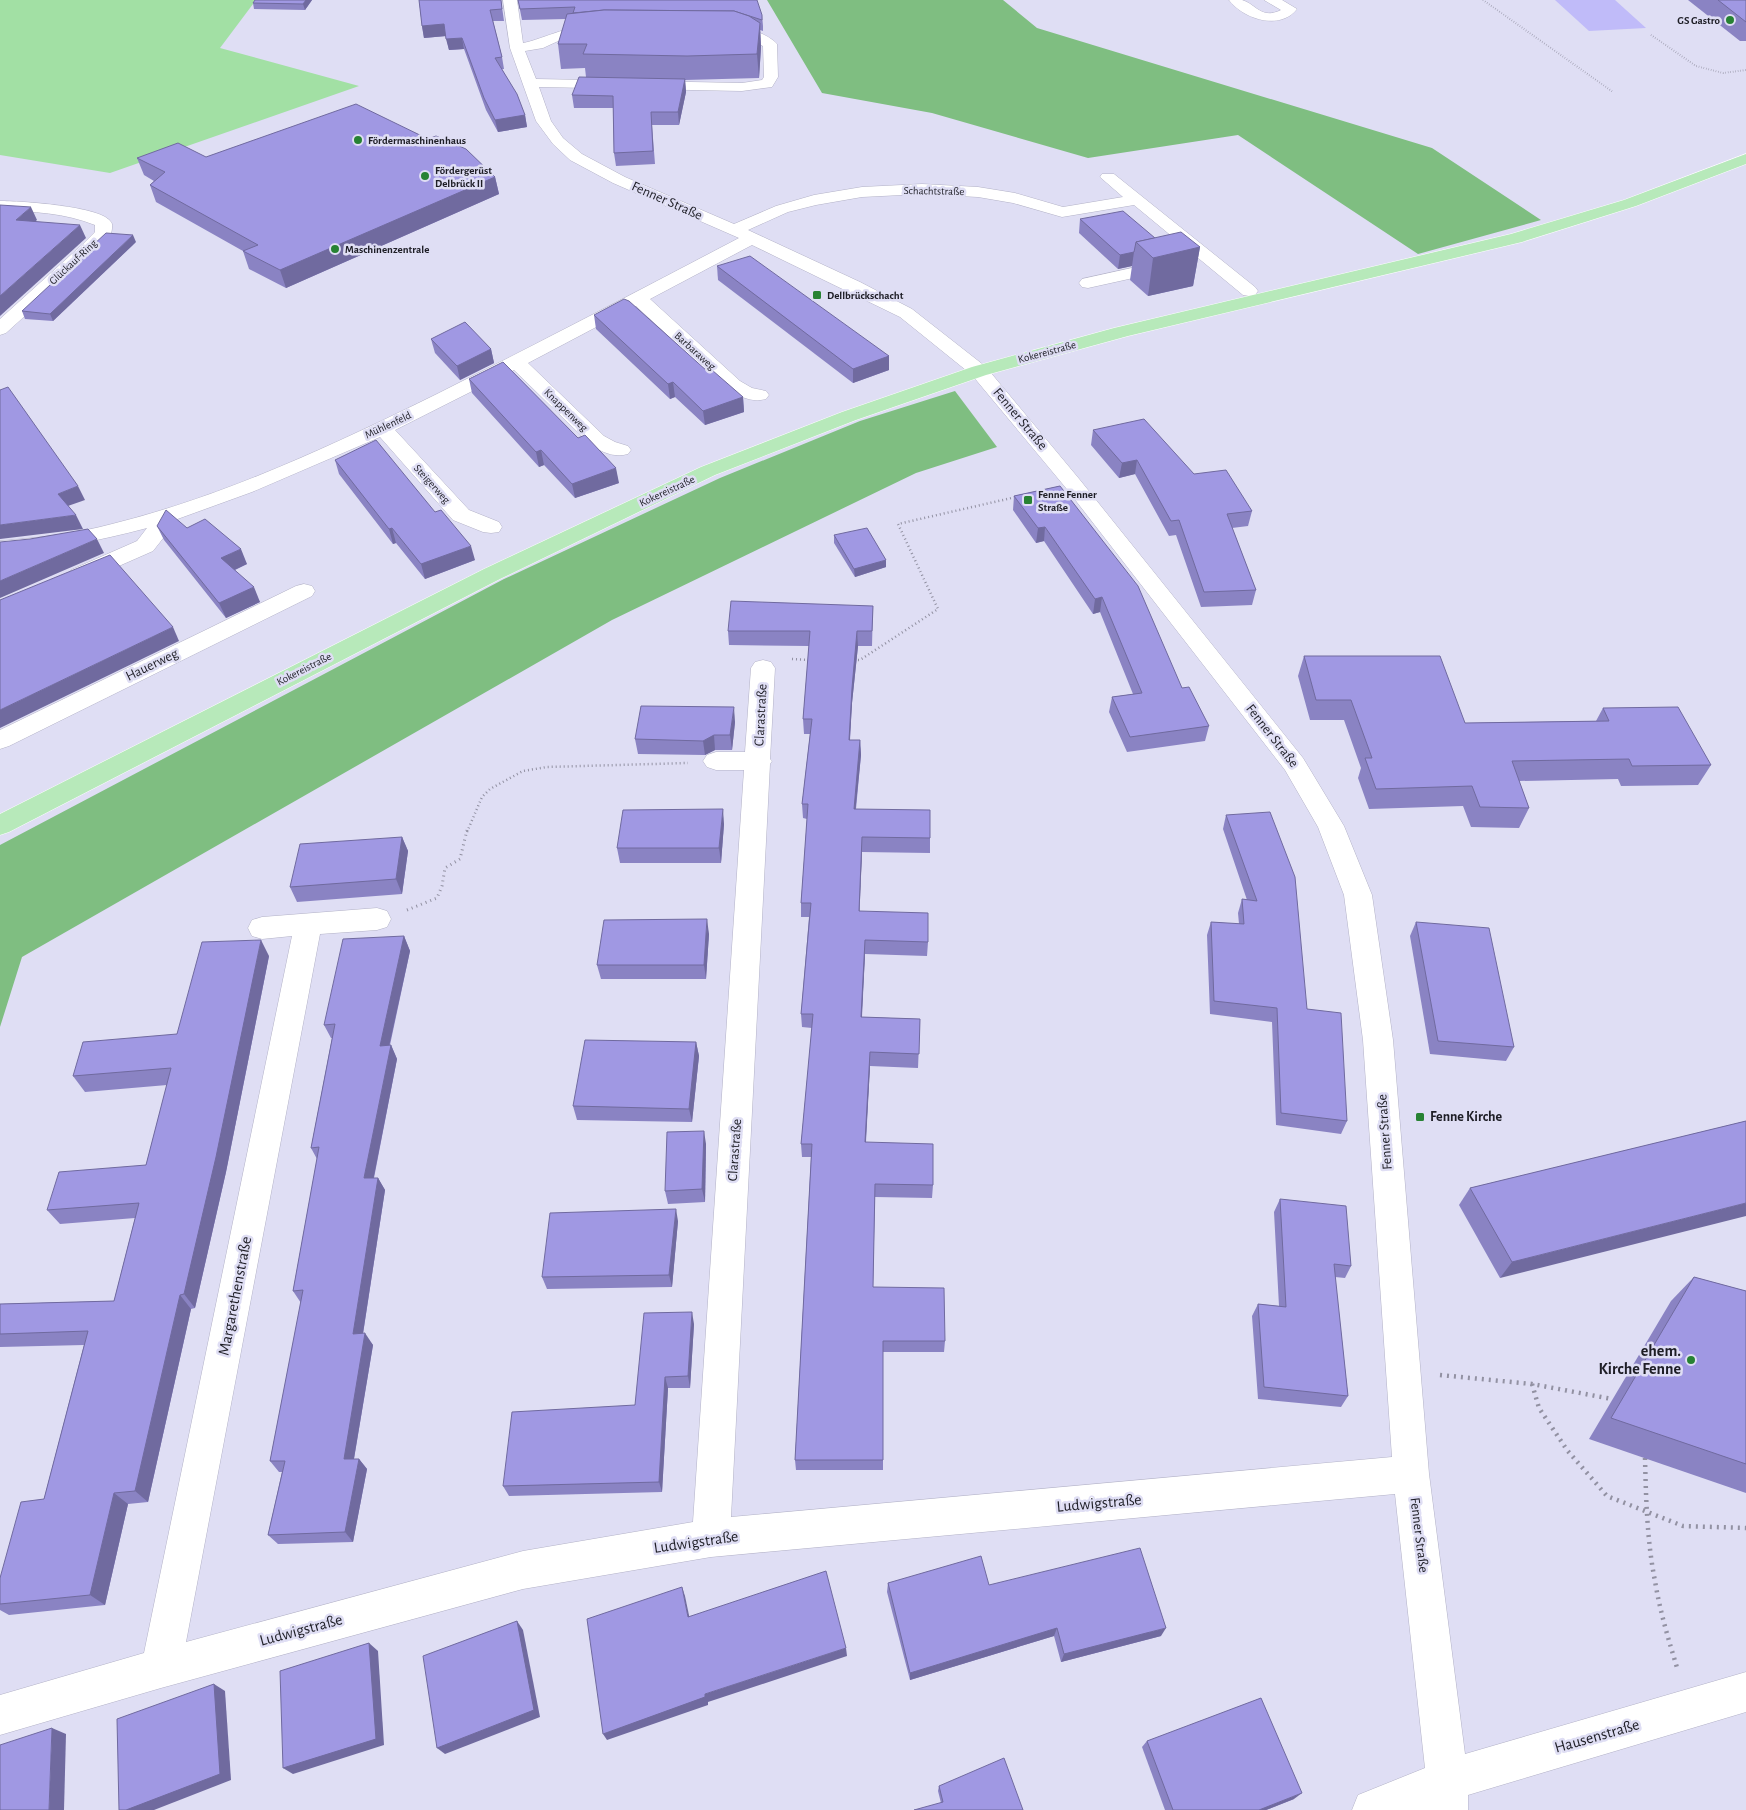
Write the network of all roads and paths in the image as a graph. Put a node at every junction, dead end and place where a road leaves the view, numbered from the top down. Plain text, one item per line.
1 (510, 0) edge
2 (1236, 0) edge
3 (1271, 0) edge
4 (1484, 0) edge
5 (616, 28) edge
6 (710, 28) edge
7 (1651, 35) dead end
8 (517, 48) junction
9 (1746, 70) edge
10 (530, 84) junction
11 (1613, 92) dead end
12 (1746, 159) edge
13 (1108, 177) dead end
14 (1137, 200) junction
15 (0, 206) edge
16 (734, 230) junction
17 (752, 238) junction
18 (1206, 256) junction
19 (1088, 283) dead end
20 (1249, 290) dead end
21 (637, 297) junction
22 (0, 329) edge
23 (516, 362) junction
24 (979, 371) junction
25 (759, 395) dead end
26 (383, 428) junction
27 (621, 450) dead end
28 (1073, 484) junction
29 (163, 517) junction
30 (491, 527) dead end
31 (0, 548) edge
32 (63, 582) edge
33 (304, 591) dead end
34 (813, 660) edge
35 (850, 660) edge
36 (763, 668) joint
37 (0, 740) edge
38 (716, 761) joint
39 (759, 761) junction
40 (0, 824) edge
41 (377, 919) joint
42 (308, 924) junction
43 (262, 928) dead end
44 (1403, 1372) junction
45 (1532, 1384) junction
46 (1612, 1399) dead end
47 (1645, 1458) edge
48 (1411, 1474) junction
49 (1646, 1511) junction
50 (1746, 1528) edge
51 (711, 1538) junction
52 (162, 1668) junction
53 (1746, 1692) edge
54 (1690, 1709) junction
55 (0, 1715) edge
56 (1447, 1795) edge
57 (1373, 1810) edge

1 - 8 street, Fenner Straße
2 - 3 street
4 - 11 path
5 - 8 street
6 - 10 street
7 - 9 path
8 - 10 street, Fenner Straße
10 - 16 street, Fenner Straße
12 - 24 main road, Kokereistraße
13 - 14 street
14 - 16 street, Schachtstraße
14 - 18 street
15 - 22 street, Glückauf-Ring
16 - 17 street, Fenner Straße
17 - 21 street, Mühlenfeld
17 - 24 street, Fenner Straße
18 - 19 street
18 - 20 street
21 - 23 street, Mühlenfeld
21 - 25 street, Barbaraweg
23 - 26 street, Mühlenfeld
23 - 27 street, Knappenweg
24 - 28 street, Fenner Straße
24 - 40 main road, Kokereistraße
26 - 29 street, Mühlenfeld
26 - 30 street, Steigerweg
28 - 35 path
28 - 44 street, Fenner Straße
29 - 31 street, Mühlenfeld
29 - 32 street
33 - 37 street, Hauerweg
34 - 36 path
36 - 39 street, Clarastraße
38 - 39 street, Clarastraße
38 - 41 path
39 - 51 street, Clarastraße
41 - 42 street
42 - 43 street
42 - 52 street, Margarethenstraße
44 - 45 path
44 - 48 street, Fenner Straße
45 - 46 path
45 - 49 path
47 - 49 path
48 - 51 street, Ludwigstraße
48 - 56 street, Fenner Straße
49 - 50 path
49 - 54 path
51 - 52 street, Ludwigstraße
52 - 55 street, Ludwigstraße
53 - 54 street, Hausenstraße
54 - 56 street, Hausenstraße
56 - 57 street, Hausenstraße

